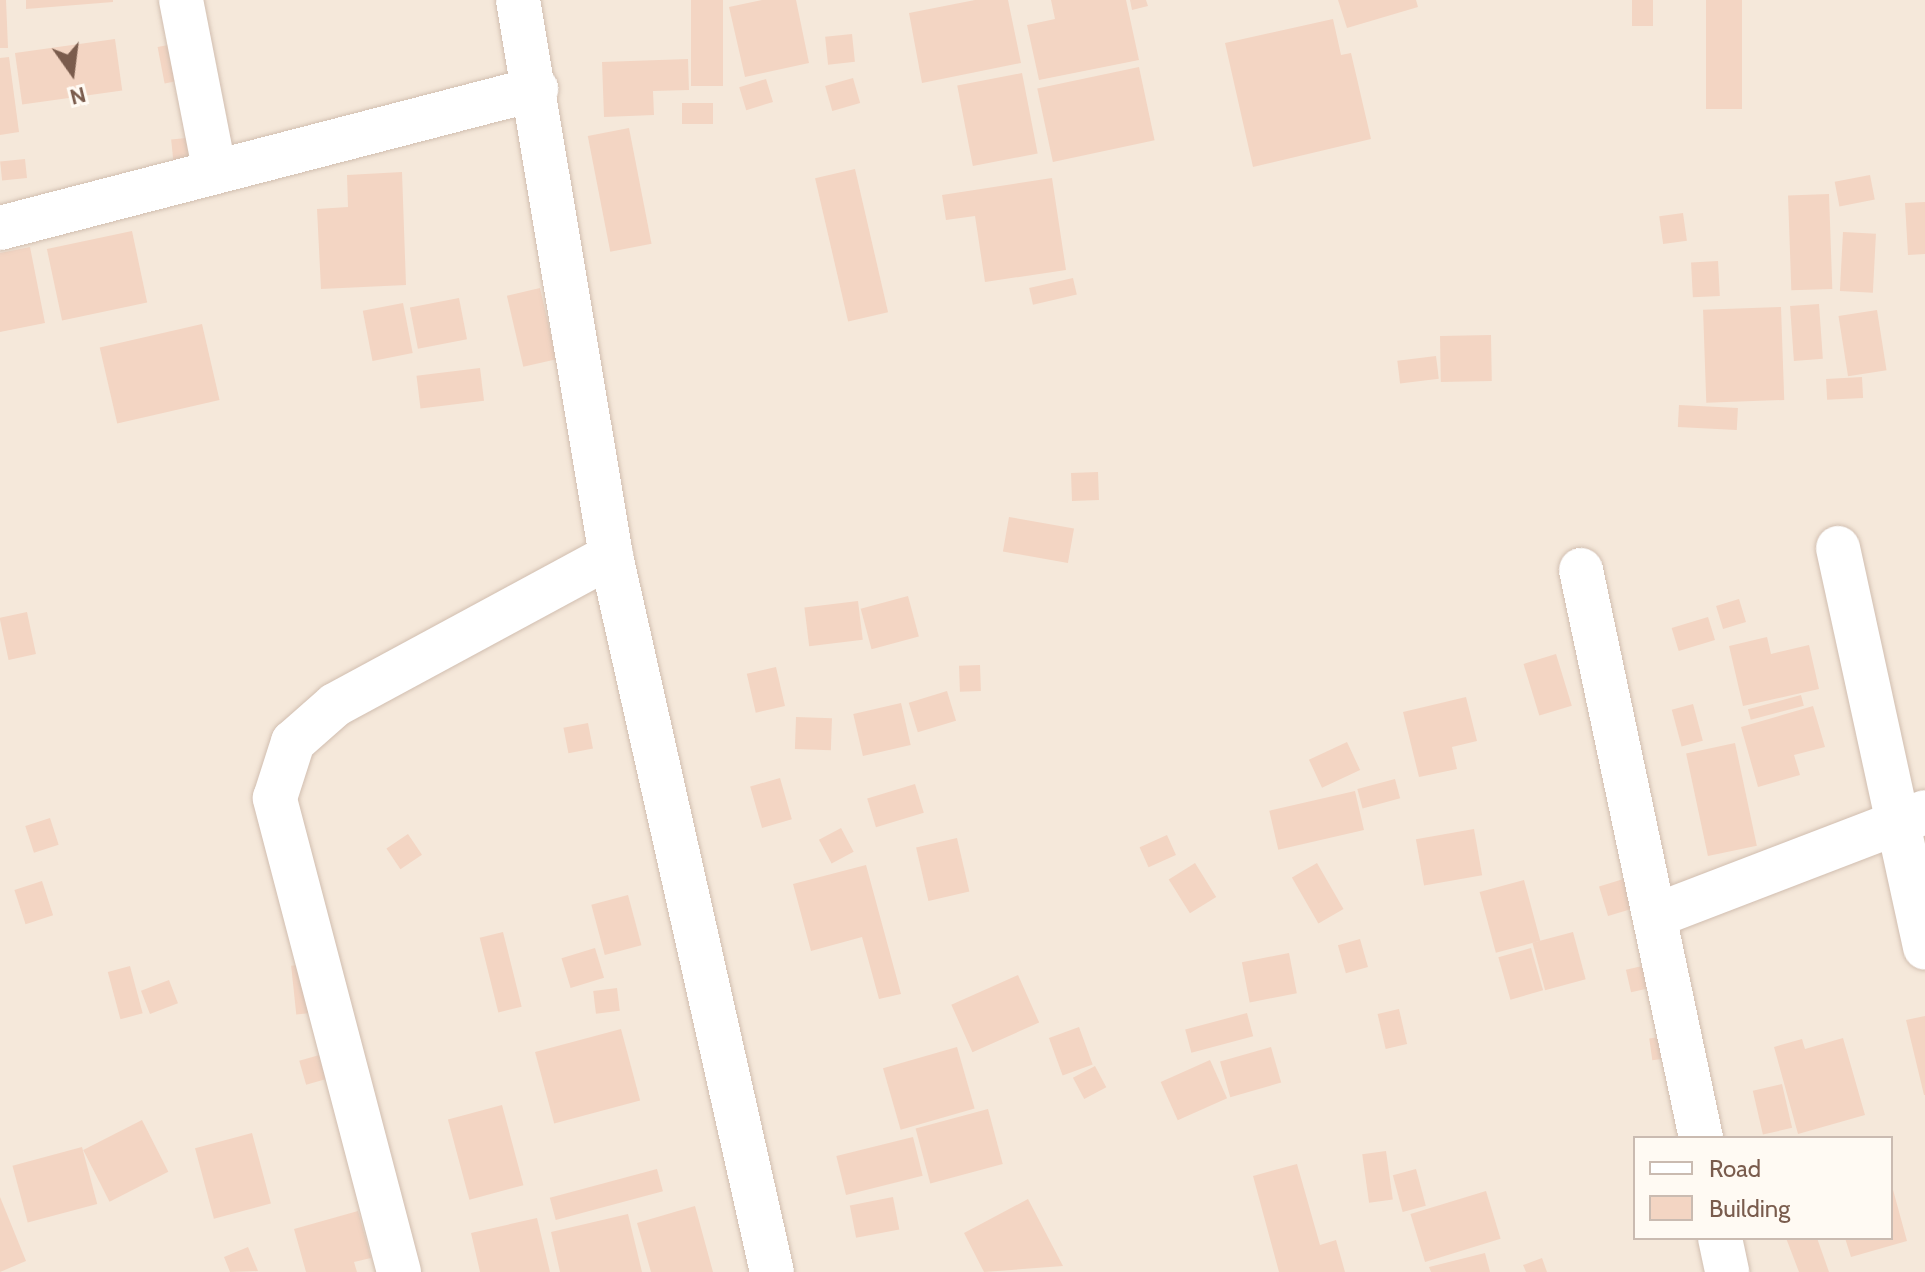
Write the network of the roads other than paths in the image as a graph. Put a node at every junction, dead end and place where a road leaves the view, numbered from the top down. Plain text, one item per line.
1 (181, 0) edge
2 (518, 0) edge
3 (536, 89) junction
4 (214, 168) junction
5 (0, 228) edge
6 (1838, 548) dead end
7 (611, 556) junction
8 (1581, 570) dead end
9 (1912, 817) edge
10 (1657, 915) junction
11 (1925, 948) edge
12 (1701, 1136) edge
13 (1720, 1240) edge
14 (399, 1272) edge
15 (772, 1272) edge
16 (1727, 1272) edge

1 - 4 street
2 - 3 street
3 - 4 street
3 - 7 street
4 - 5 street
6 - 9 street
7 - 14 street
7 - 15 street
8 - 10 street
9 - 10 street
9 - 11 street
10 - 12 street
13 - 16 street

